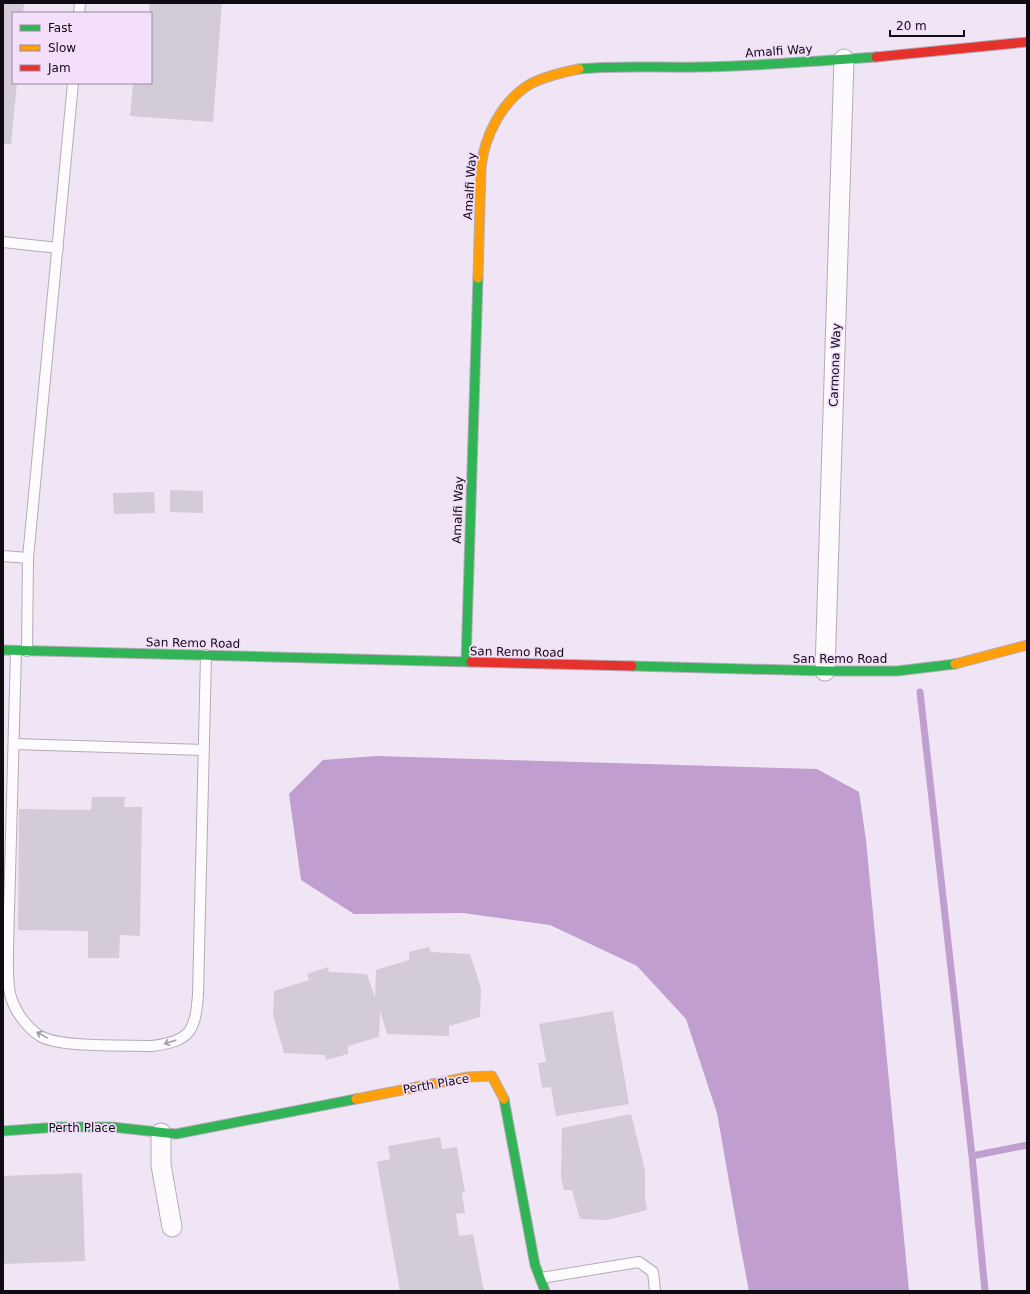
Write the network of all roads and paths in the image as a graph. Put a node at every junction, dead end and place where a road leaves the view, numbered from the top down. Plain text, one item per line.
1 (1027, 42) edge
2 (844, 59) junction
3 (73, 84) edge
4 (3, 242) edge
5 (58, 248) junction
6 (3, 556) edge
7 (28, 558) junction
8 (1027, 645) edge
9 (3, 650) edge
10 (16, 650) junction
11 (27, 651) junction
12 (206, 655) junction
13 (466, 662) junction
14 (825, 671) junction
15 (14, 744) junction
16 (204, 750) junction
17 (3, 1131) edge
18 (161, 1133) junction
19 (172, 1227) dead end
20 (540, 1278) junction
21 (545, 1291) edge
22 (655, 1291) edge

1 - 2 street, Amalfi Way
2 - 13 street, Amalfi Way
2 - 14 street, Carmona Way
3 - 5 lane
4 - 5 lane
5 - 7 lane
6 - 7 lane
7 - 11 lane
8 - 14 street, San Remo Road
9 - 10 street, San Remo Road
10 - 11 street, San Remo Road
10 - 15 lane
11 - 12 street, San Remo Road
12 - 13 street, San Remo Road
12 - 16 lane
13 - 14 street, San Remo Road
15 - 16 lane
16 -> 15 lane
17 - 18 street, Perth Place
18 - 19 street
18 - 20 street, Perth Place
20 - 21 street, Perth Place
20 - 22 lane

